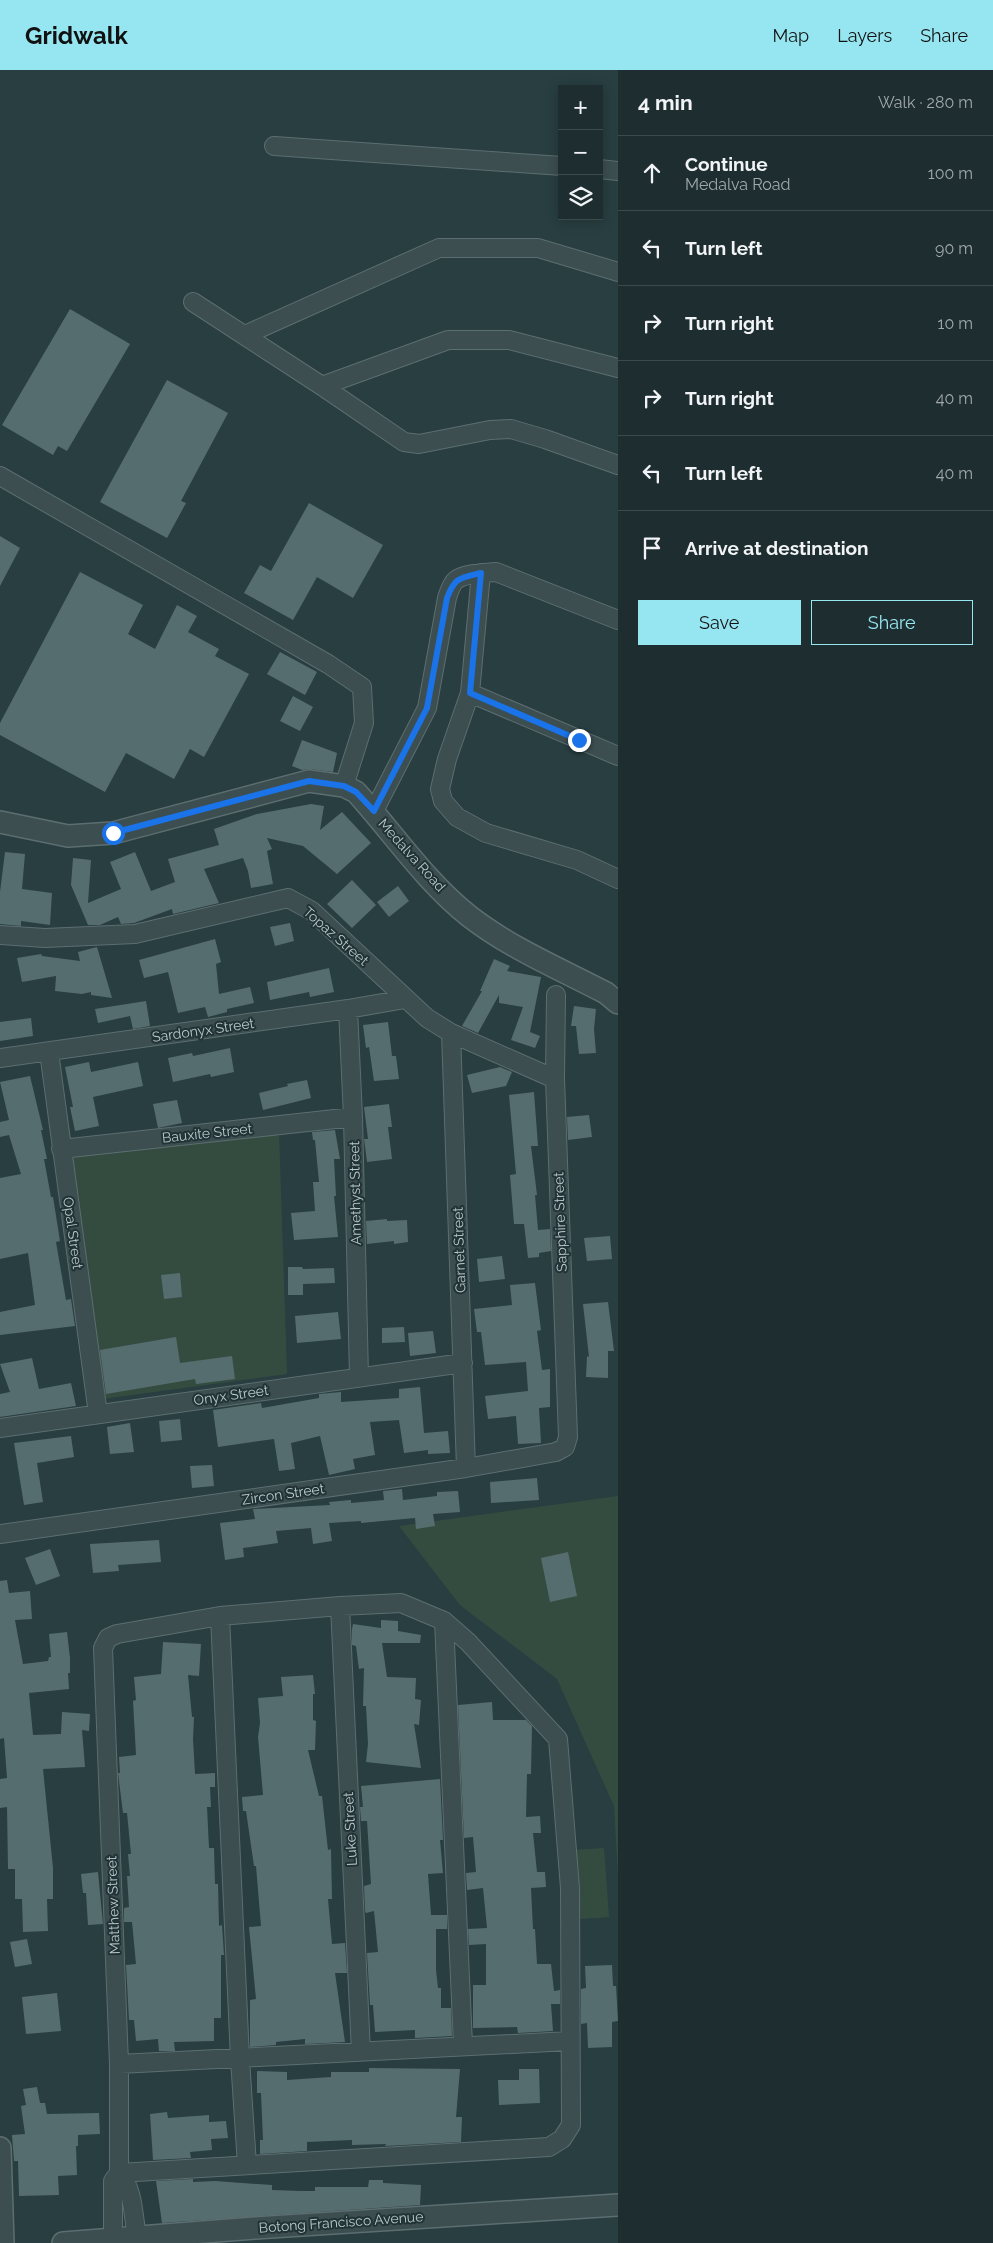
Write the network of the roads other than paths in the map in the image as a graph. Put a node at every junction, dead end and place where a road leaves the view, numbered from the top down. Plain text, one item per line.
1 (274, 146) dead end
2 (558, 166) edge
3 (603, 169) edge
4 (618, 171) edge
5 (618, 272) edge
6 (194, 302) dead end
7 (245, 335) junction
8 (618, 368) edge
9 (322, 386) junction
10 (618, 465) edge
11 (0, 476) edge
12 (481, 573) junction
13 (618, 620) edge
14 (470, 693) junction
15 (618, 756) edge
16 (344, 786) junction
17 (374, 811) junction
18 (0, 822) edge
19 (618, 879) edge
20 (0, 935) edge
21 (556, 995) dead end
22 (612, 998) edge
23 (405, 999) junction
24 (348, 1009) junction
25 (451, 1033) junction
26 (49, 1052) junction
27 (0, 1058) edge
28 (555, 1079) junction
29 (353, 1117) junction
30 (62, 1149) junction
31 (463, 1364) junction
32 (359, 1377) junction
33 (98, 1414) junction
34 (0, 1428) edge
35 (566, 1448) joint
36 (466, 1468) junction
37 (0, 1534) edge
38 (340, 1606) junction
39 (220, 1616) junction
40 (444, 1621) junction
41 (570, 2040) junction
42 (462, 2045) junction
43 (360, 2052) junction
44 (240, 2059) junction
45 (119, 2064) junction
46 (0, 2160) edge
47 (247, 2165) junction
48 (119, 2173) junction
49 (618, 2205) edge
50 (254, 2235) edge
51 (137, 2237) junction
52 (113, 2239) junction
53 (3, 2243) edge
54 (64, 2243) edge

1 - 2 street
3 - 4 street
5 - 7 street
6 - 7 street
7 - 9 street
8 - 9 street
9 - 10 street
11 - 16 street
12 - 13 street
12 - 14 street
12 - 17 street
14 - 15 street
14 - 19 street
16 - 17 street, Medalva Road
16 - 18 street, Medalva Road
17 - 22 street, Medalva Road
20 - 23 street, Topaz Street
21 - 28 street, Sapphire Street
23 - 24 street, Sardonyx Street
23 - 25 street, Topaz Street
24 - 26 street, Sardonyx Street
24 - 29 street, Amethyst Street
25 - 28 street, Topaz Street
25 - 31 street, Garnet Street
26 - 27 street, Sardonyx Street
26 - 30 street, Opal Street
28 - 35 street, Sapphire Street
29 - 30 street, Bauxite Street
29 - 32 street, Amethyst Street
30 - 33 street, Opal Street
31 - 32 street, Onyx Street
31 - 36 street, Garnet Street
32 - 33 street, Onyx Street
33 - 34 street, Onyx Street
35 - 36 street, Zircon Street
36 - 37 street, Zircon Street
38 - 39 street
38 - 40 street
38 - 43 street, Luke Street
39 - 44 street
39 - 45 street, Matthew Street
40 - 41 street
40 - 42 street
41 - 42 street
41 - 47 street
42 - 43 street
43 - 44 street
44 - 45 street
44 - 47 street
45 - 48 street, Matthew Street
46 - 53 street
47 - 48 street
48 - 51 street
48 - 52 street
49 - 50 street, Botong Francisco Avenue
50 - 51 street, Botong Francisco Avenue
51 - 52 street, Botong Francisco Avenue
52 - 54 street, Botong Francisco Avenue

